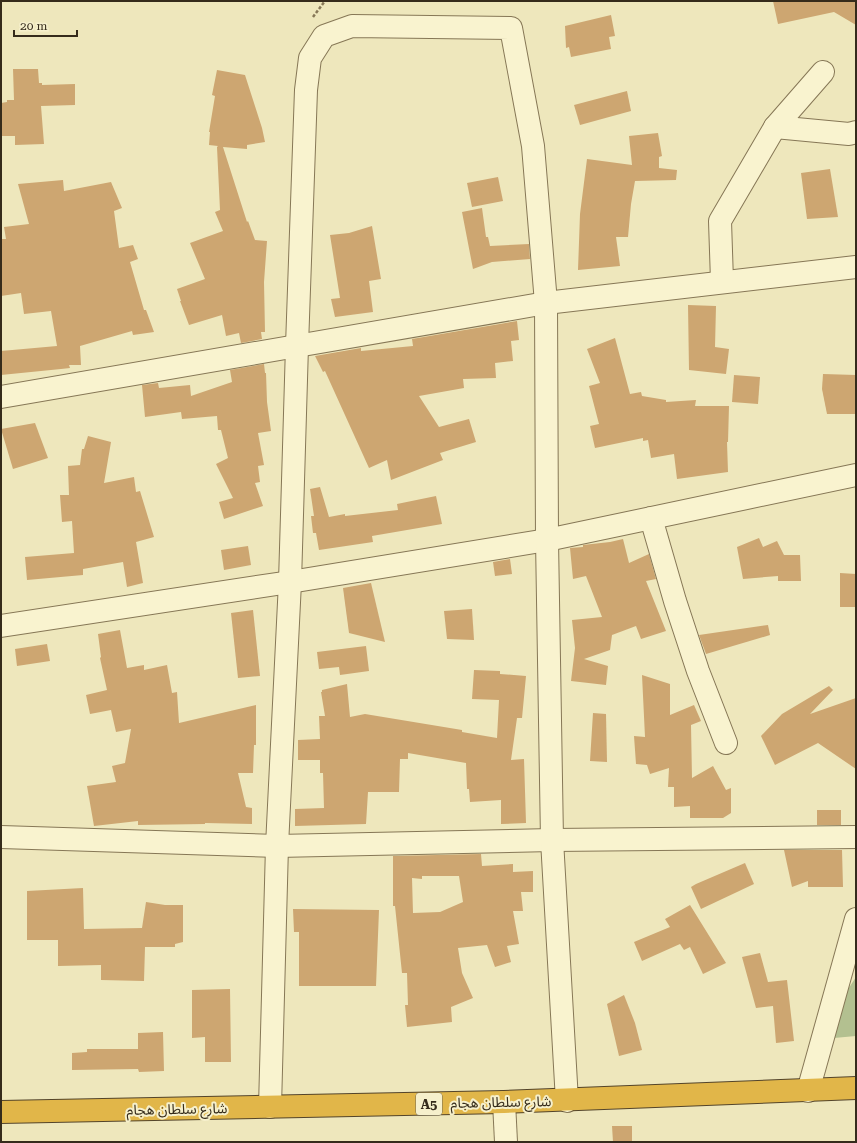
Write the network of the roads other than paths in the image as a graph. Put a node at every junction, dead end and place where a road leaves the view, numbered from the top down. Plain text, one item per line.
1 (823, 72) dead end
2 (775, 127) junction
3 (856, 132) edge
4 (856, 267) edge
5 (722, 282) junction
6 (546, 303) junction
7 (297, 346) junction
8 (1, 398) edge
9 (856, 475) edge
10 (651, 518) junction
11 (547, 540) junction
12 (290, 582) junction
13 (1, 626) edge
14 (726, 743) dead end
15 (1, 837) edge
16 (856, 837) edge
17 (552, 840) junction
18 (278, 846) junction
19 (856, 919) edge
20 (856, 970) edge
21 (834, 998) junction
22 (856, 1088) edge
23 (808, 1091) junction
24 (567, 1100) junction
25 (504, 1102) junction
26 (270, 1107) junction
27 (1, 1112) edge
28 (506, 1142) edge

1 - 2 street
2 - 3 street
2 - 5 street
4 - 5 street
5 - 6 street
6 - 7 street
6 - 7 street
6 - 11 street
7 - 8 street
7 - 12 street
9 - 10 street
10 - 11 street
10 - 14 street
11 - 12 street
11 - 17 street
12 - 13 street
12 - 18 street
15 - 18 street
16 - 17 street
17 - 18 street
17 - 24 street
18 - 26 street
19 - 21 street
20 - 21 street
21 - 23 street
22 - 23 highway, شارع سلطان هجام / A5
23 - 24 highway, شارع سلطان هجام / A5
24 - 25 highway, شارع سلطان هجام / A5
25 - 26 highway, شارع سلطان هجام / A5
25 - 28 street
26 - 27 highway, شارع سلطان هجام / A5

